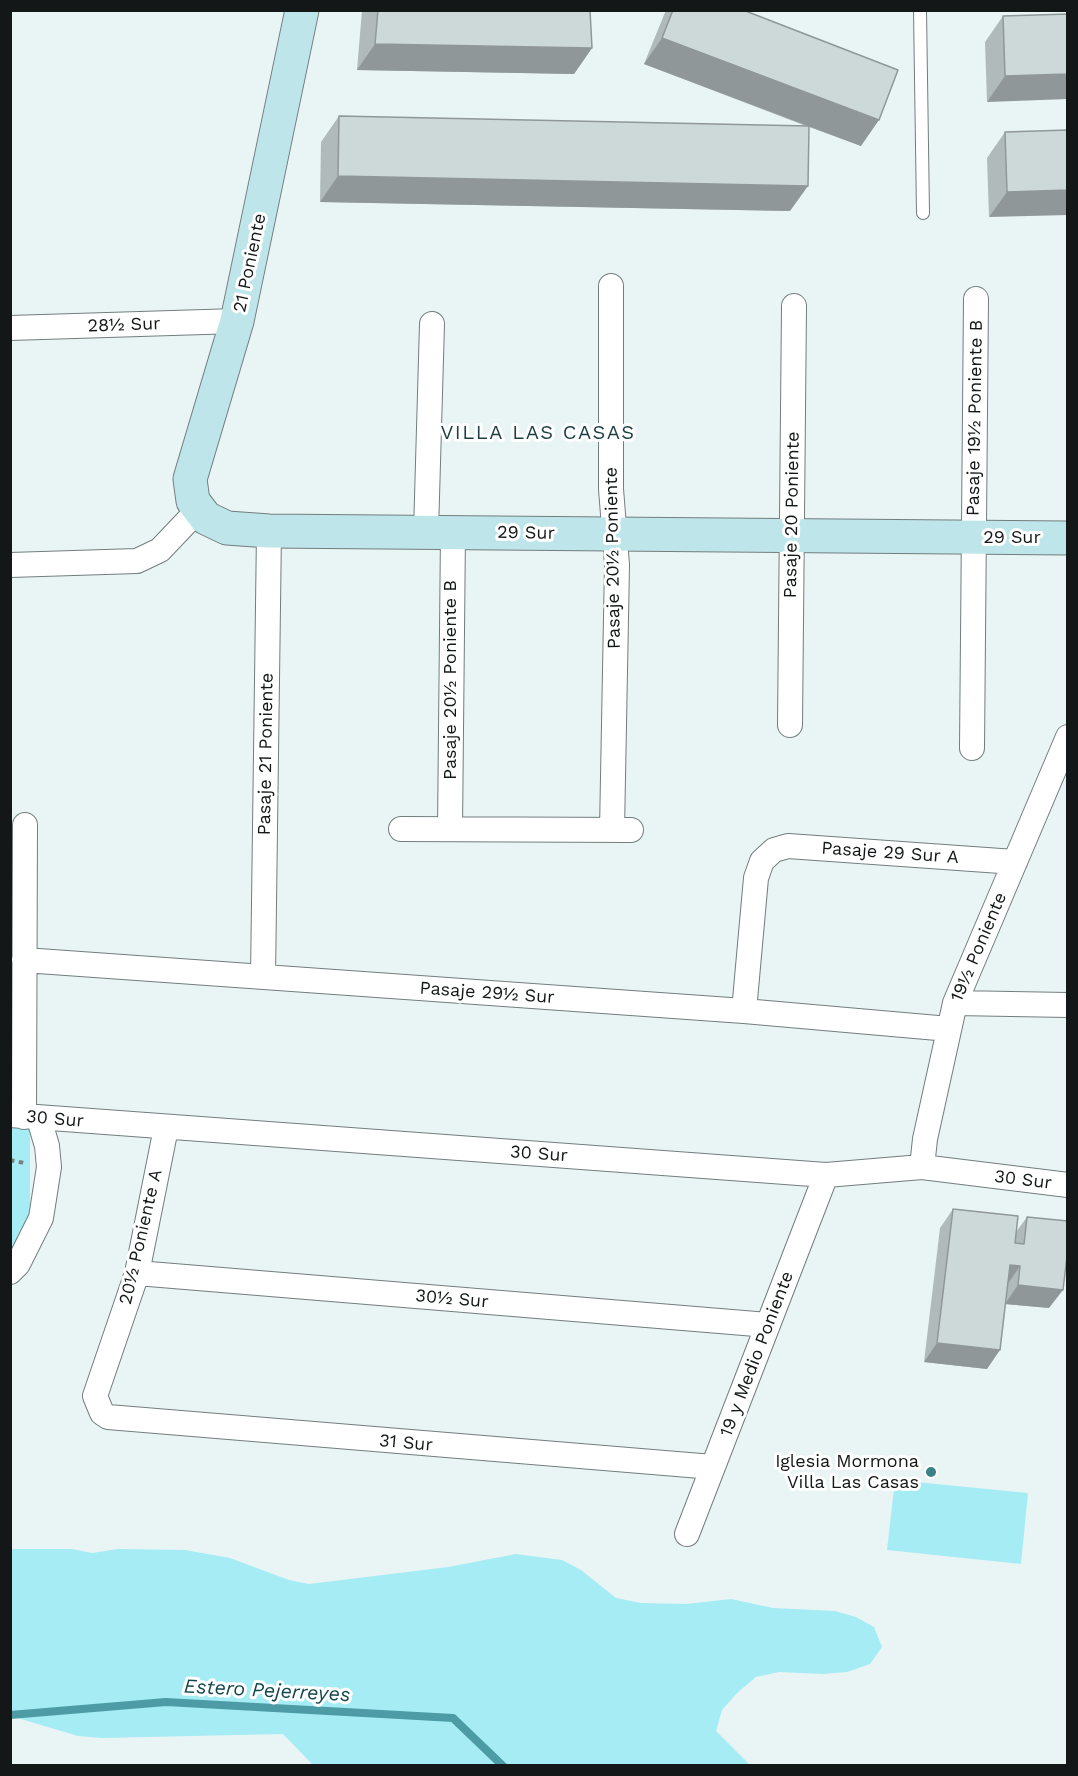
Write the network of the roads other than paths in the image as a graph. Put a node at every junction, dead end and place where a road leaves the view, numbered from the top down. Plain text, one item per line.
1 (302, 10) edge
2 (920, 10) edge
3 (924, 213) dead end
4 (611, 286) dead end
5 (976, 299) dead end
6 (794, 306) dead end
7 (237, 321) junction
8 (432, 324) dead end
9 (10, 328) edge
10 (198, 510) junction
11 (270, 531) junction
12 (439, 532) junction
13 (614, 534) junction
14 (792, 536) junction
15 (974, 537) junction
16 (1068, 538) edge
17 (10, 565) edge
18 (790, 725) dead end
19 (1068, 737) edge
20 (972, 748) dead end
21 (25, 825) dead end
22 (401, 829) dead end
23 (450, 829) junction
24 (1015, 862) junction
25 (24, 960) junction
26 (263, 977) junction
27 (955, 1003) junction
28 (1068, 1005) edge
29 (744, 1011) junction
30 (949, 1029) junction
31 (24, 1117) edge
32 (166, 1128) junction
33 (922, 1167) junction
34 (826, 1175) junction
35 (1068, 1185) edge
36 (10, 1272) edge
37 (137, 1273) junction
38 (768, 1325) junction
39 (102, 1413) joint
40 (713, 1467) junction
41 (687, 1534) dead end

1 - 7 street, 21 Poniente
2 - 3 lane
4 - 13 street, Pasaje 20½ Poniente
5 - 15 street, Pasaje 19½ Poniente B
6 - 14 street, Pasaje 20 Poniente
7 - 9 street, 28½ Sur
7 - 10 street, 21 Poniente
8 - 12 street, Pasaje 20½ Poniente B
10 - 11 street, 29 Sur
10 - 17 street
11 - 12 street, 29 Sur
11 - 26 street, Pasaje 21 Poniente
12 - 13 street, 29 Sur
12 - 23 street, Pasaje 20½ Poniente B
13 - 14 street, 29 Sur
13 - 23 street, Pasaje 20½ Poniente
14 - 15 street, 29 Sur
14 - 18 street, Pasaje 20 Poniente
15 - 16 street, 29 Sur
15 - 20 street, Pasaje 19½ Poniente B
19 - 24 street, 19½ Poniente
21 - 25 street
22 - 23 street
24 - 27 street, 19½ Poniente
24 - 29 street, Pasaje 29 Sur A
25 - 26 street, Pasaje 29½ Sur
25 - 31 street
26 - 29 street, Pasaje 29½ Sur
27 - 28 street
27 - 30 street, 19½ Poniente
29 - 30 street, Pasaje 29½ Sur
30 - 33 street, 19½ Poniente
31 - 32 street, 30 Sur
31 - 36 street
32 - 34 street, 30 Sur
32 - 37 street, 20½ Poniente A
33 - 34 street, 30 Sur
33 - 35 street, 30 Sur
34 - 38 street, 19 y Medio Poniente
37 - 38 street, 30½ Sur
37 - 39 street, 20½ Poniente A
38 - 40 street, 19 y Medio Poniente
39 - 40 street, 31 Sur
40 - 41 street, 19 y Medio Poniente

